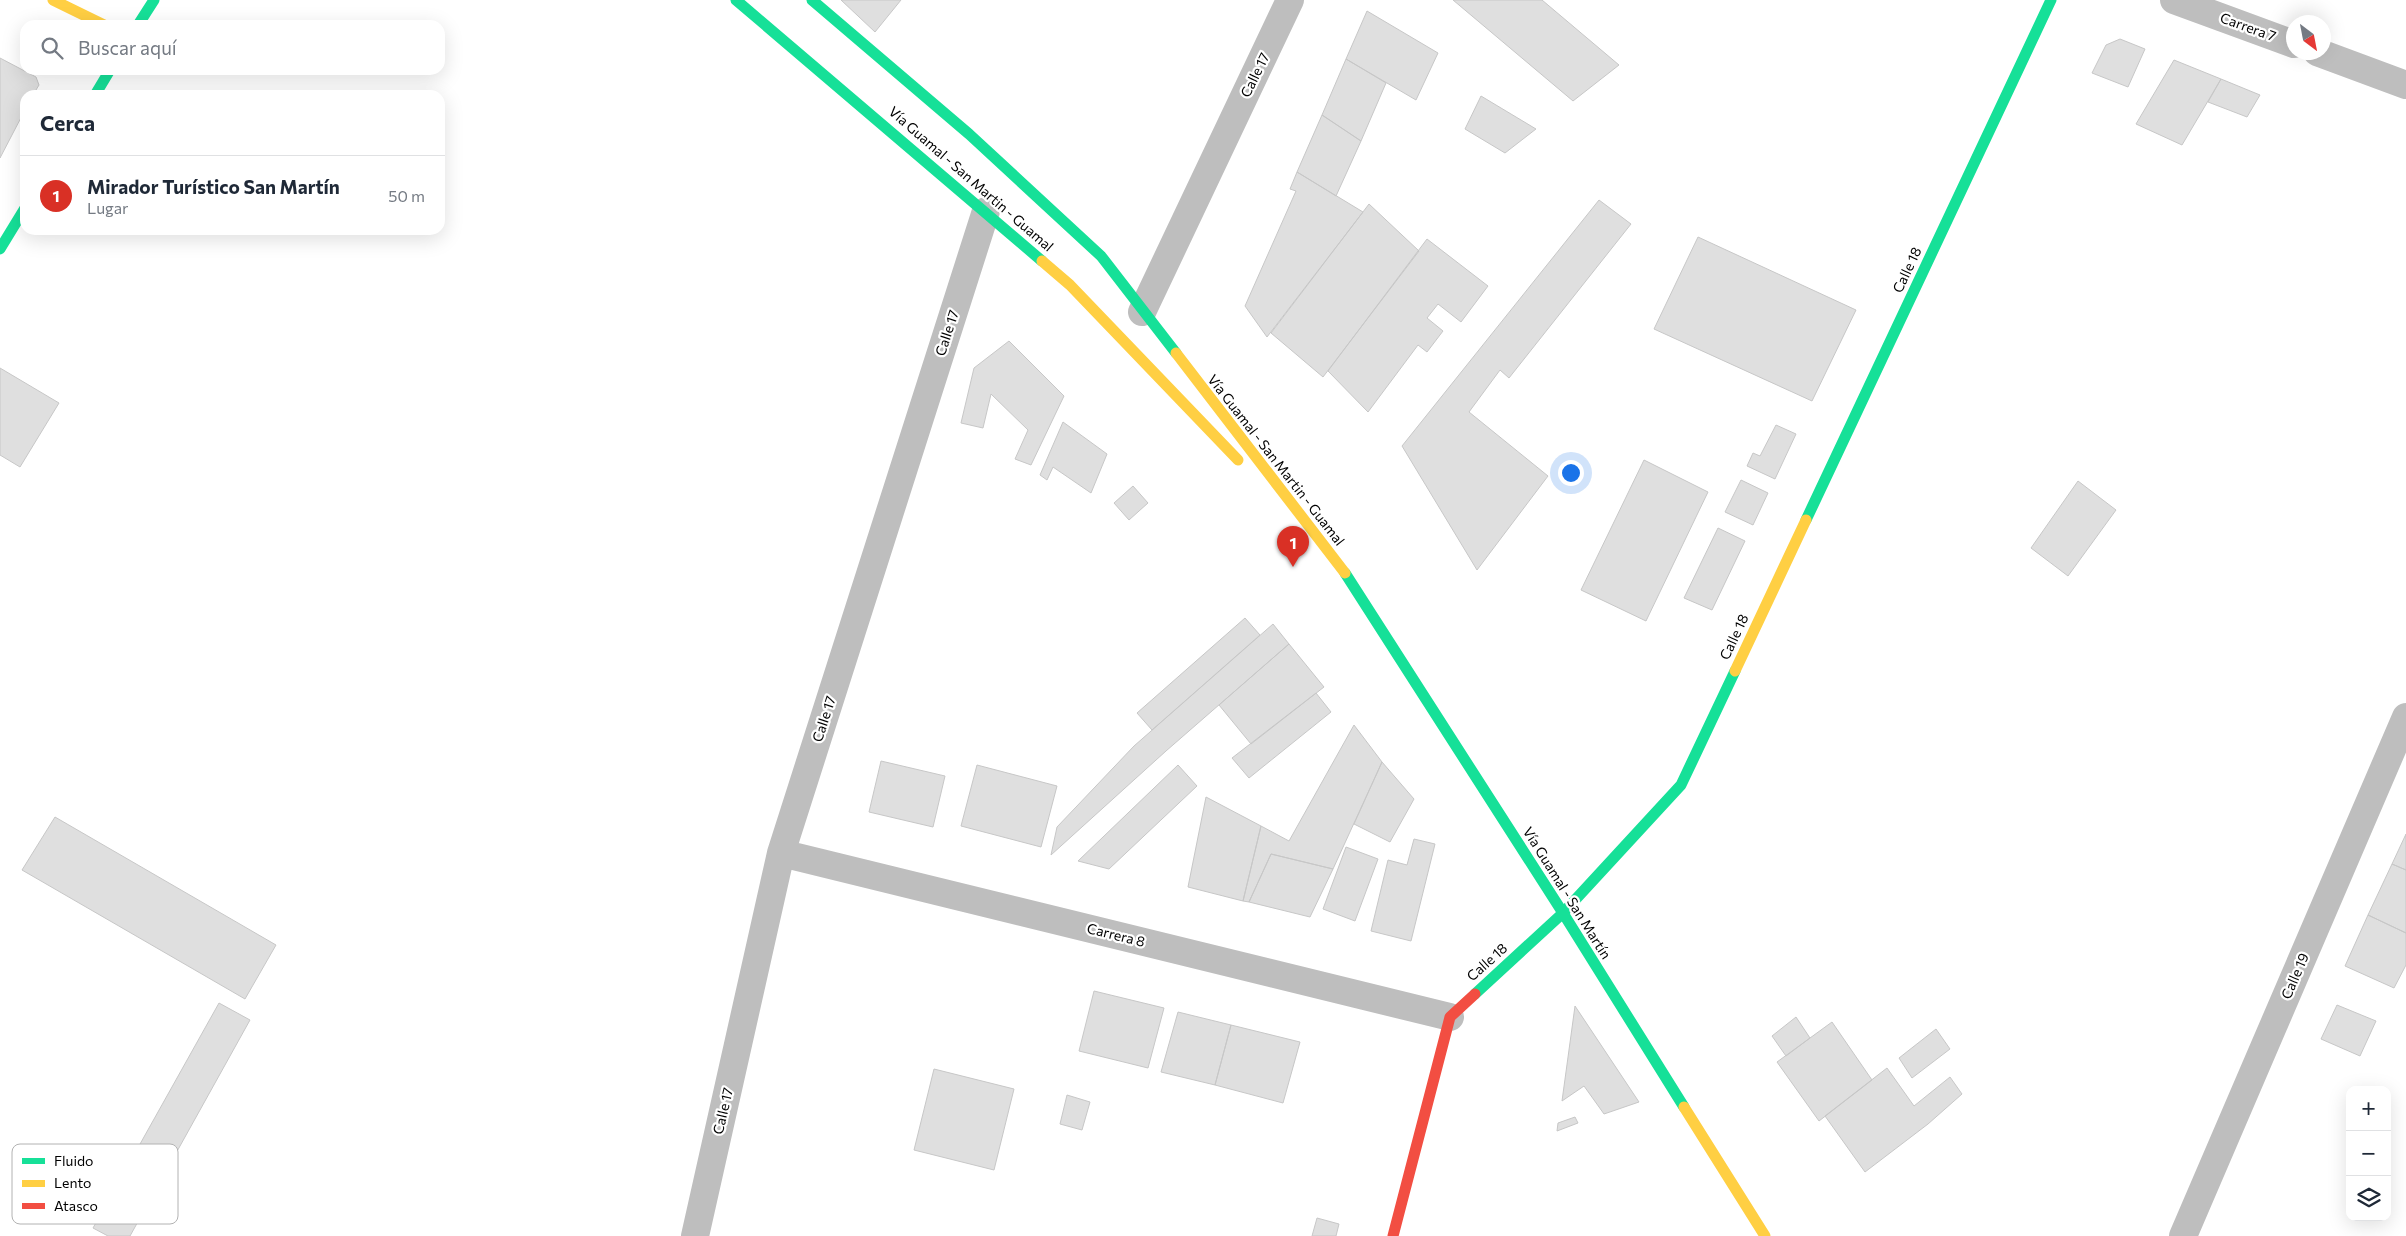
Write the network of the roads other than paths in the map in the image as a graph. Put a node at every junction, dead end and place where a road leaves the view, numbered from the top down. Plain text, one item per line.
1 (53, 0) edge
2 (154, 0) edge
3 (736, 0) edge
4 (812, 0) edge
5 (1290, 0) edge
6 (2051, 0) edge
7 (2174, 0) edge
8 (94, 20) edge
9 (141, 20) edge
10 (2286, 41) edge
11 (2331, 57) edge
12 (107, 75) edge
13 (2406, 85) edge
14 (97, 90) edge
15 (986, 211) junction
16 (20, 216) edge
17 (0, 249) edge
18 (1142, 312) junction
19 (1245, 468) dead end
20 (1266, 489) dead end
21 (1341, 568) junction
22 (2406, 717) edge
23 (782, 853) junction
24 (1563, 914) junction
25 (1450, 1017) junction
26 (694, 1236) edge
27 (1393, 1236) edge
28 (1765, 1236) edge
29 (2183, 1236) edge

1 - 8 main road
2 - 9 main road
3 - 15 main road, Vía Guamal - San Martin - Guamal
4 - 18 main road, Vía Guamal - San Martin - Guamal
5 - 18 street, Calle 17
6 - 24 main road, Calle 18
7 - 10 street, Carrera 7
11 - 13 street
12 - 14 main road
15 - 19 main road, Vía Guamal - San Martin - Guamal
15 - 23 street, Calle 17
16 - 17 main road
18 - 21 main road, Vía Guamal - San Martin - Guamal
20 - 21 main road, Vía Guamal - San Martin - Guamal
21 - 24 main road, Vía Guamal - San Martín
22 - 29 street, Calle 19
23 - 25 street, Carrera 8
23 - 26 street, Calle 17
24 - 25 main road, Calle 18
24 - 28 main road, Vía Guamal - San Martín
25 - 27 main road

